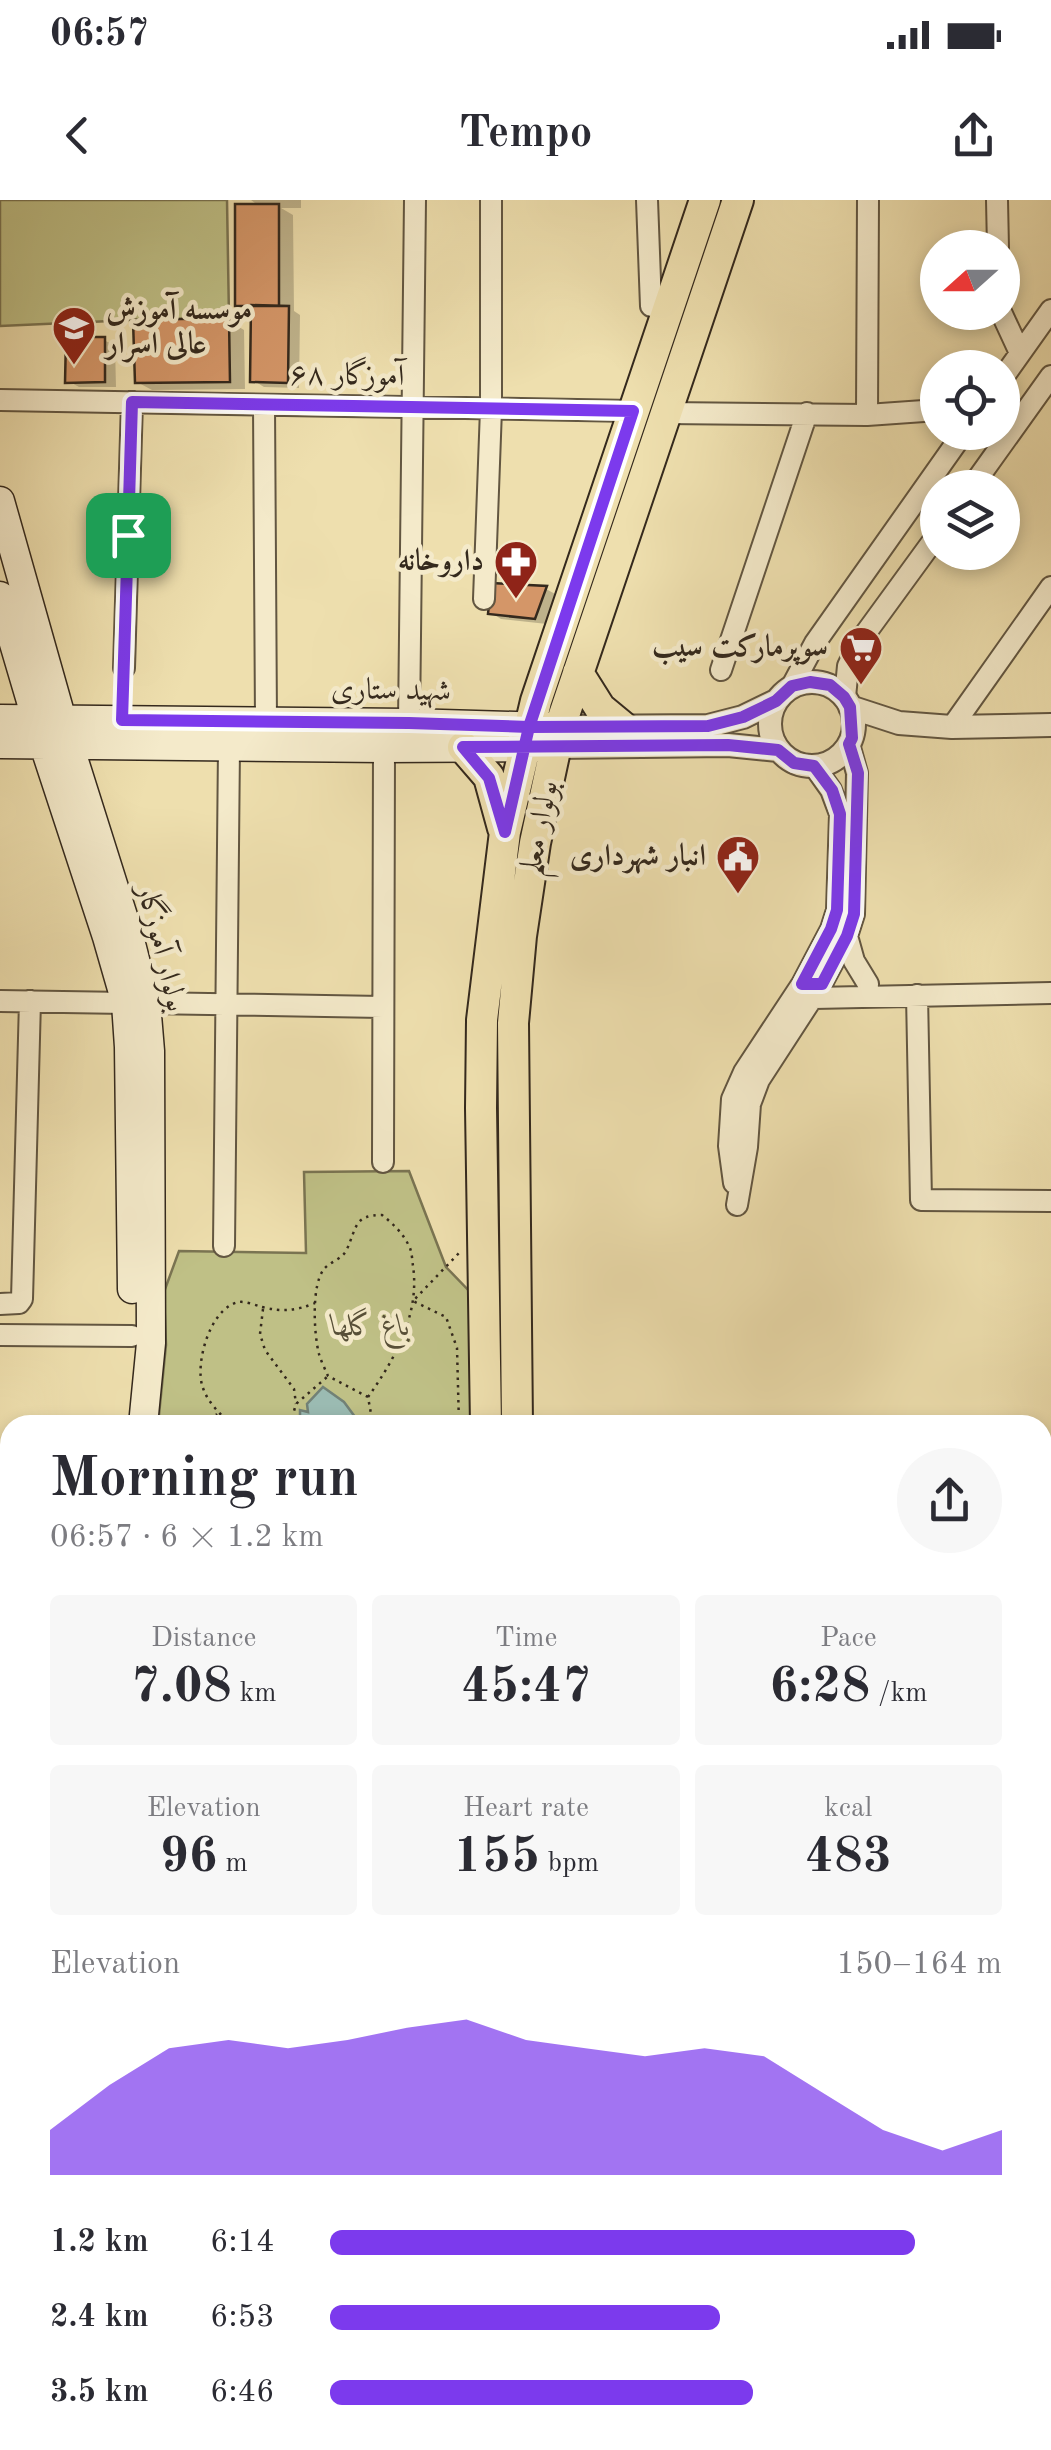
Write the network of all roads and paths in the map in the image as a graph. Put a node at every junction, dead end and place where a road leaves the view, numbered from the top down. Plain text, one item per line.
1 (415, 200) edge
2 (491, 200) edge
3 (647, 200) edge
4 (705, 200) edge
5 (738, 200) edge
6 (868, 200) edge
7 (997, 200) edge
8 (998, 230) edge
9 (651, 306) dead end
10 (1051, 310) edge
11 (1020, 353) edge
12 (1051, 376) edge
13 (0, 400) edge
14 (132, 402) junction
15 (264, 405) junction
16 (412, 408) junction
17 (490, 409) junction
18 (633, 411) junction
19 (920, 411) edge
20 (664, 413) junction
21 (807, 413) junction
22 (867, 414) junction
23 (951, 450) edge
24 (984, 470) edge
25 (0, 501) edge
26 (920, 559) edge
27 (1051, 587) edge
28 (0, 596) edge
29 (484, 600) dead end
30 (124, 668) dead end
31 (721, 670) dead end
32 (578, 672) junction
33 (784, 694) junction
34 (848, 702) junction
35 (0, 719) edge
36 (266, 721) junction
37 (409, 723) junction
38 (899, 723) junction
39 (1051, 725) edge
40 (623, 727) junction
41 (952, 727) junction
42 (53, 732) junction
43 (526, 737) junction
44 (558, 737) junction
45 (850, 741) junction
46 (0, 744) edge
47 (229, 747) junction
48 (463, 747) junction
49 (384, 748) junction
50 (778, 750) junction
51 (814, 766) junction
52 (505, 832) junction
53 (847, 936) junction
54 (868, 984) junction
55 (813, 988) junction
56 (1051, 993) edge
57 (916, 995) junction
58 (0, 1001) edge
59 (30, 1001) junction
60 (136, 1003) junction
61 (226, 1004) junction
62 (382, 1006) junction
63 (383, 1162) dead end
64 (1051, 1201) edge
65 (482, 1228) junction
66 (224, 1246) dead end
67 (413, 1300) junction
68 (315, 1302) junction
69 (0, 1304) edge
70 (263, 1307) junction
71 (0, 1335) edge
72 (132, 1336) junction
73 (328, 1376) junction
74 (368, 1396) junction
75 (296, 1404) junction
76 (218, 1413) junction
77 (125, 1415) edge
78 (144, 1415) edge
79 (216, 1415) edge
80 (220, 1415) edge
81 (293, 1415) edge
82 (371, 1415) edge
83 (471, 1415) edge
84 (472, 1415) edge
85 (517, 1415) edge

1 - 16 street
2 - 17 street
3 - 9 street
4 - 18 main road, بولوار معلم
5 - 20 main road, بولوار معلم
6 - 22 street
7 - 8 street
10 - 11 street
12 - 24 street
13 - 14 street, آموزگار ۶۸
14 - 15 street, آموزگار ۶۸
14 - 30 street
15 - 16 street, آموزگار ۶۸
15 - 36 street
16 - 17 street, آموزگار ۶۸
16 - 37 street
17 - 18 street, آموزگار ۶۸
17 - 29 street
18 - 43 main road, بولوار معلم
19 - 22 street
20 - 21 street
20 - 32 main road, بولوار معلم
21 - 22 street
21 - 31 street
23 - 33 street
25 - 42 main road, بولوار آموزگار
26 - 34 street
27 - 41 street
28 - 42 main road, بولوار آموزگار
32 - 40 main road
32 - 44 main road, بولوار معلم
33 - 34 street
33 - 40 street, شهید ستاری
33 - 50 street
34 - 38 street
34 - 45 street
35 - 42 main road, شهید ستاری
36 - 37 main road, شهید ستاری
36 - 42 main road, شهید ستاری
37 - 43 main road, شهید ستاری
38 - 41 street
38 - 45 street
39 - 41 street
40 - 44 street, شهید ستاری
42 - 46 main road, شهید ستاری
42 - 47 main road, شهید ستاری
42 - 60 main road, بولوار آموزگار
43 - 44 main road, شهید ستاری
43 - 48 main road, شهید ستاری
43 - 52 main road, بولوار معلم
44 - 50 street, شهید ستاری
44 - 85 main road, بولوار معلم
45 - 51 street
45 - 53 street
47 - 49 main road, شهید ستاری
47 - 61 street
48 - 49 main road, شهید ستاری
48 - 52 main road
49 - 62 street
50 - 51 street
51 - 55 street
52 - 65 main road, بولوار معلم
53 - 54 street
53 - 55 street
54 - 55 street
54 - 57 street
55 - 55 street
55 - 57 street
56 - 57 street
57 - 64 street
58 - 59 street
59 - 60 street
59 - 69 street
60 - 61 street
60 - 72 main road, بولوار آموزگار
60 - 78 main road, بولوار آموزگار
61 - 62 street
61 - 66 street
62 - 63 street
65 - 67 path
65 - 84 main road, بولوار معلم
67 - 68 path
67 - 74 path
67 - 83 path
68 - 70 path
68 - 73 path
70 - 75 path
70 - 76 path
71 - 72 street
72 - 77 main road, بولوار آموزگار
73 - 74 path
73 - 75 path
74 - 82 path
75 - 81 path
76 - 79 path
76 - 80 path

